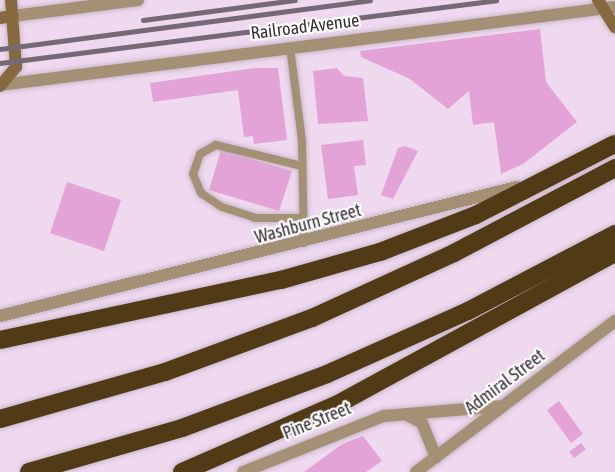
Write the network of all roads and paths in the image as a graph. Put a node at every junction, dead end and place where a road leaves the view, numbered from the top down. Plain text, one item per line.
1 (11, 0) edge
2 (138, 0) edge
3 (600, 4) edge
4 (615, 7) edge
5 (13, 16) junction
6 (0, 18) edge
7 (615, 27) edge
8 (290, 47) junction
9 (0, 85) edge
10 (615, 139) edge
11 (615, 144) edge
12 (302, 166) junction
13 (615, 168) edge
14 (303, 218) junction
15 (615, 234) edge
16 (304, 243) junction
17 (615, 253) edge
18 (0, 316) edge
19 (615, 321) edge
20 (0, 340) edge
21 (503, 406) junction
22 (407, 415) junction
23 (0, 419) edge
24 (436, 457) junction
25 (28, 472) edge
26 (182, 472) edge
27 (243, 472) edge
28 (416, 472) edge

1 - 5 street
2 - 5 street
3 - 4 street, Railroad Avenue
3 - 7 street
3 - 8 street, Railroad Avenue
5 - 6 street
5 - 9 street
8 - 9 street, Railroad Avenue
8 - 12 lane
10 - 16 street, Washburn Street
11 - 20 highway
12 - 14 lane
12 - 14 lane
13 - 23 highway
14 - 16 lane
15 - 25 highway
16 - 18 street, Washburn Street
17 - 26 highway
19 - 21 street, Admiral Street
21 - 22 street, Pine Street
21 - 24 street, Admiral Street
22 - 24 street
22 - 27 street, Pine Street
24 - 28 street, Admiral Street

